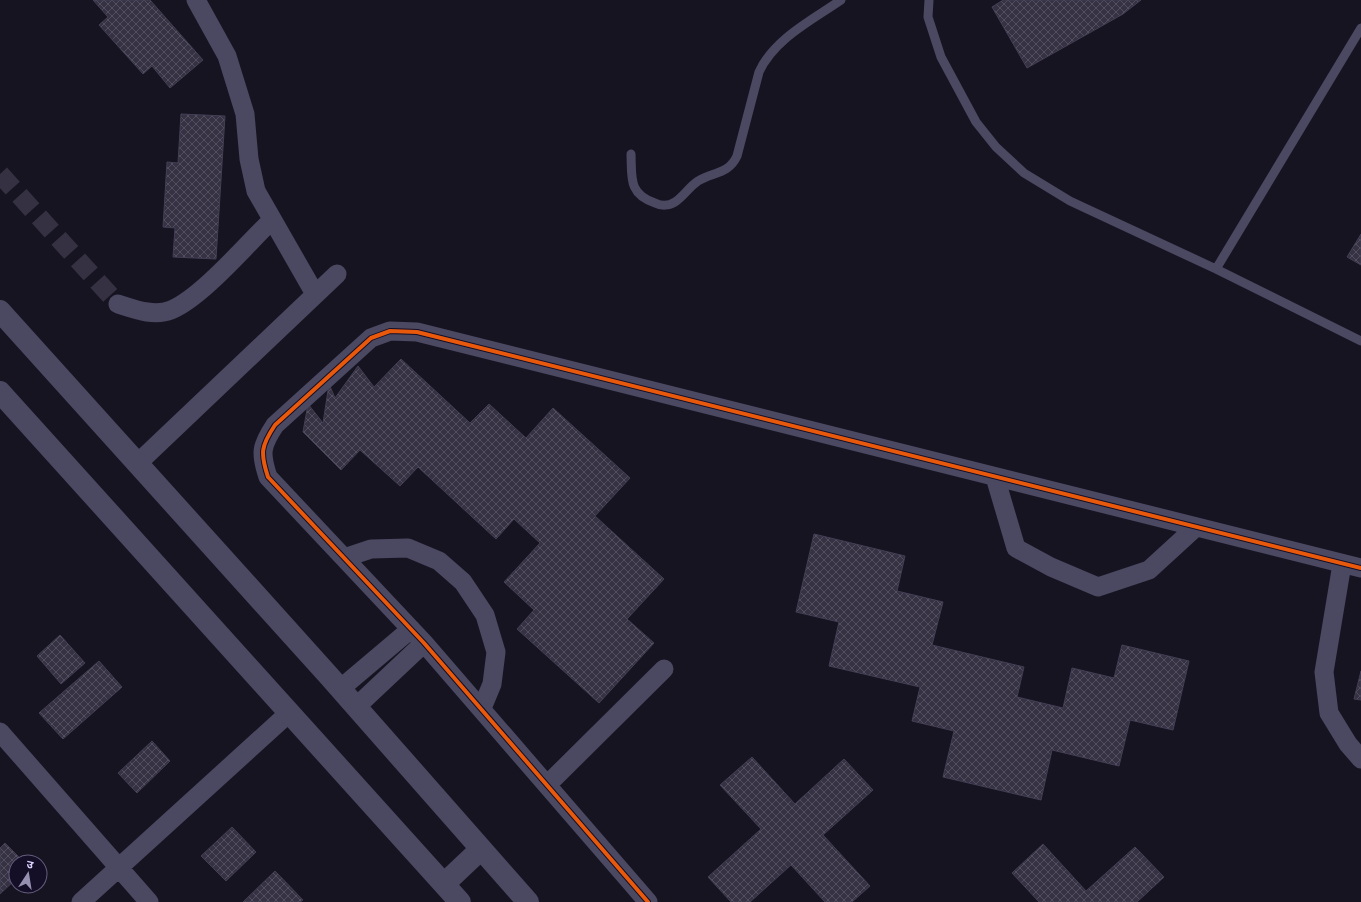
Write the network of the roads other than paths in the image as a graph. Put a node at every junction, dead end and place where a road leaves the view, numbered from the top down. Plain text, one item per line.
1 (196, 0) edge
2 (841, 0) edge
3 (929, 0) edge
4 (1361, 28) edge
5 (632, 154) dead end
6 (271, 220) junction
7 (1216, 269) junction
8 (337, 274) dead end
9 (315, 294) junction
10 (118, 304) tunnel mouth
11 (0, 311) edge
12 (1361, 341) edge
13 (0, 392) edge
14 (138, 463) junction
15 (994, 477) junction
16 (1196, 527) junction
17 (344, 558) junction
18 (1342, 564) junction
19 (1361, 568) edge
20 (411, 629) junction
21 (424, 642) junction
22 (664, 669) dead end
23 (340, 689) junction
24 (356, 707) junction
25 (482, 708) junction
26 (290, 712) junction
27 (0, 732) edge
28 (1361, 759) edge
29 (548, 785) junction
30 (481, 849) junction
31 (119, 869) junction
32 (444, 884) junction
33 (81, 902) edge
34 (149, 902) edge
35 (460, 902) edge
36 (528, 902) edge
37 (648, 902) edge

1 - 6 street
2 - 5 lane
3 - 7 lane
4 - 7 lane
6 - 9 street
6 - 10 street
7 - 12 lane
8 - 9 street
9 - 14 street
11 - 14 street
13 - 26 street
14 - 23 street
15 - 16 street
15 - 16 street
15 - 17 street
16 - 18 street
17 - 20 street
17 - 25 street
18 - 19 street
18 - 28 street
20 - 21 street
20 - 23 street
21 - 24 street
21 - 25 street
22 - 29 street
23 - 24 street
24 - 30 street
25 - 29 street
26 - 31 street
26 - 32 street
27 - 31 street
29 - 37 street
30 - 32 street
30 - 36 street
31 - 33 street
31 - 34 street
32 - 35 street

